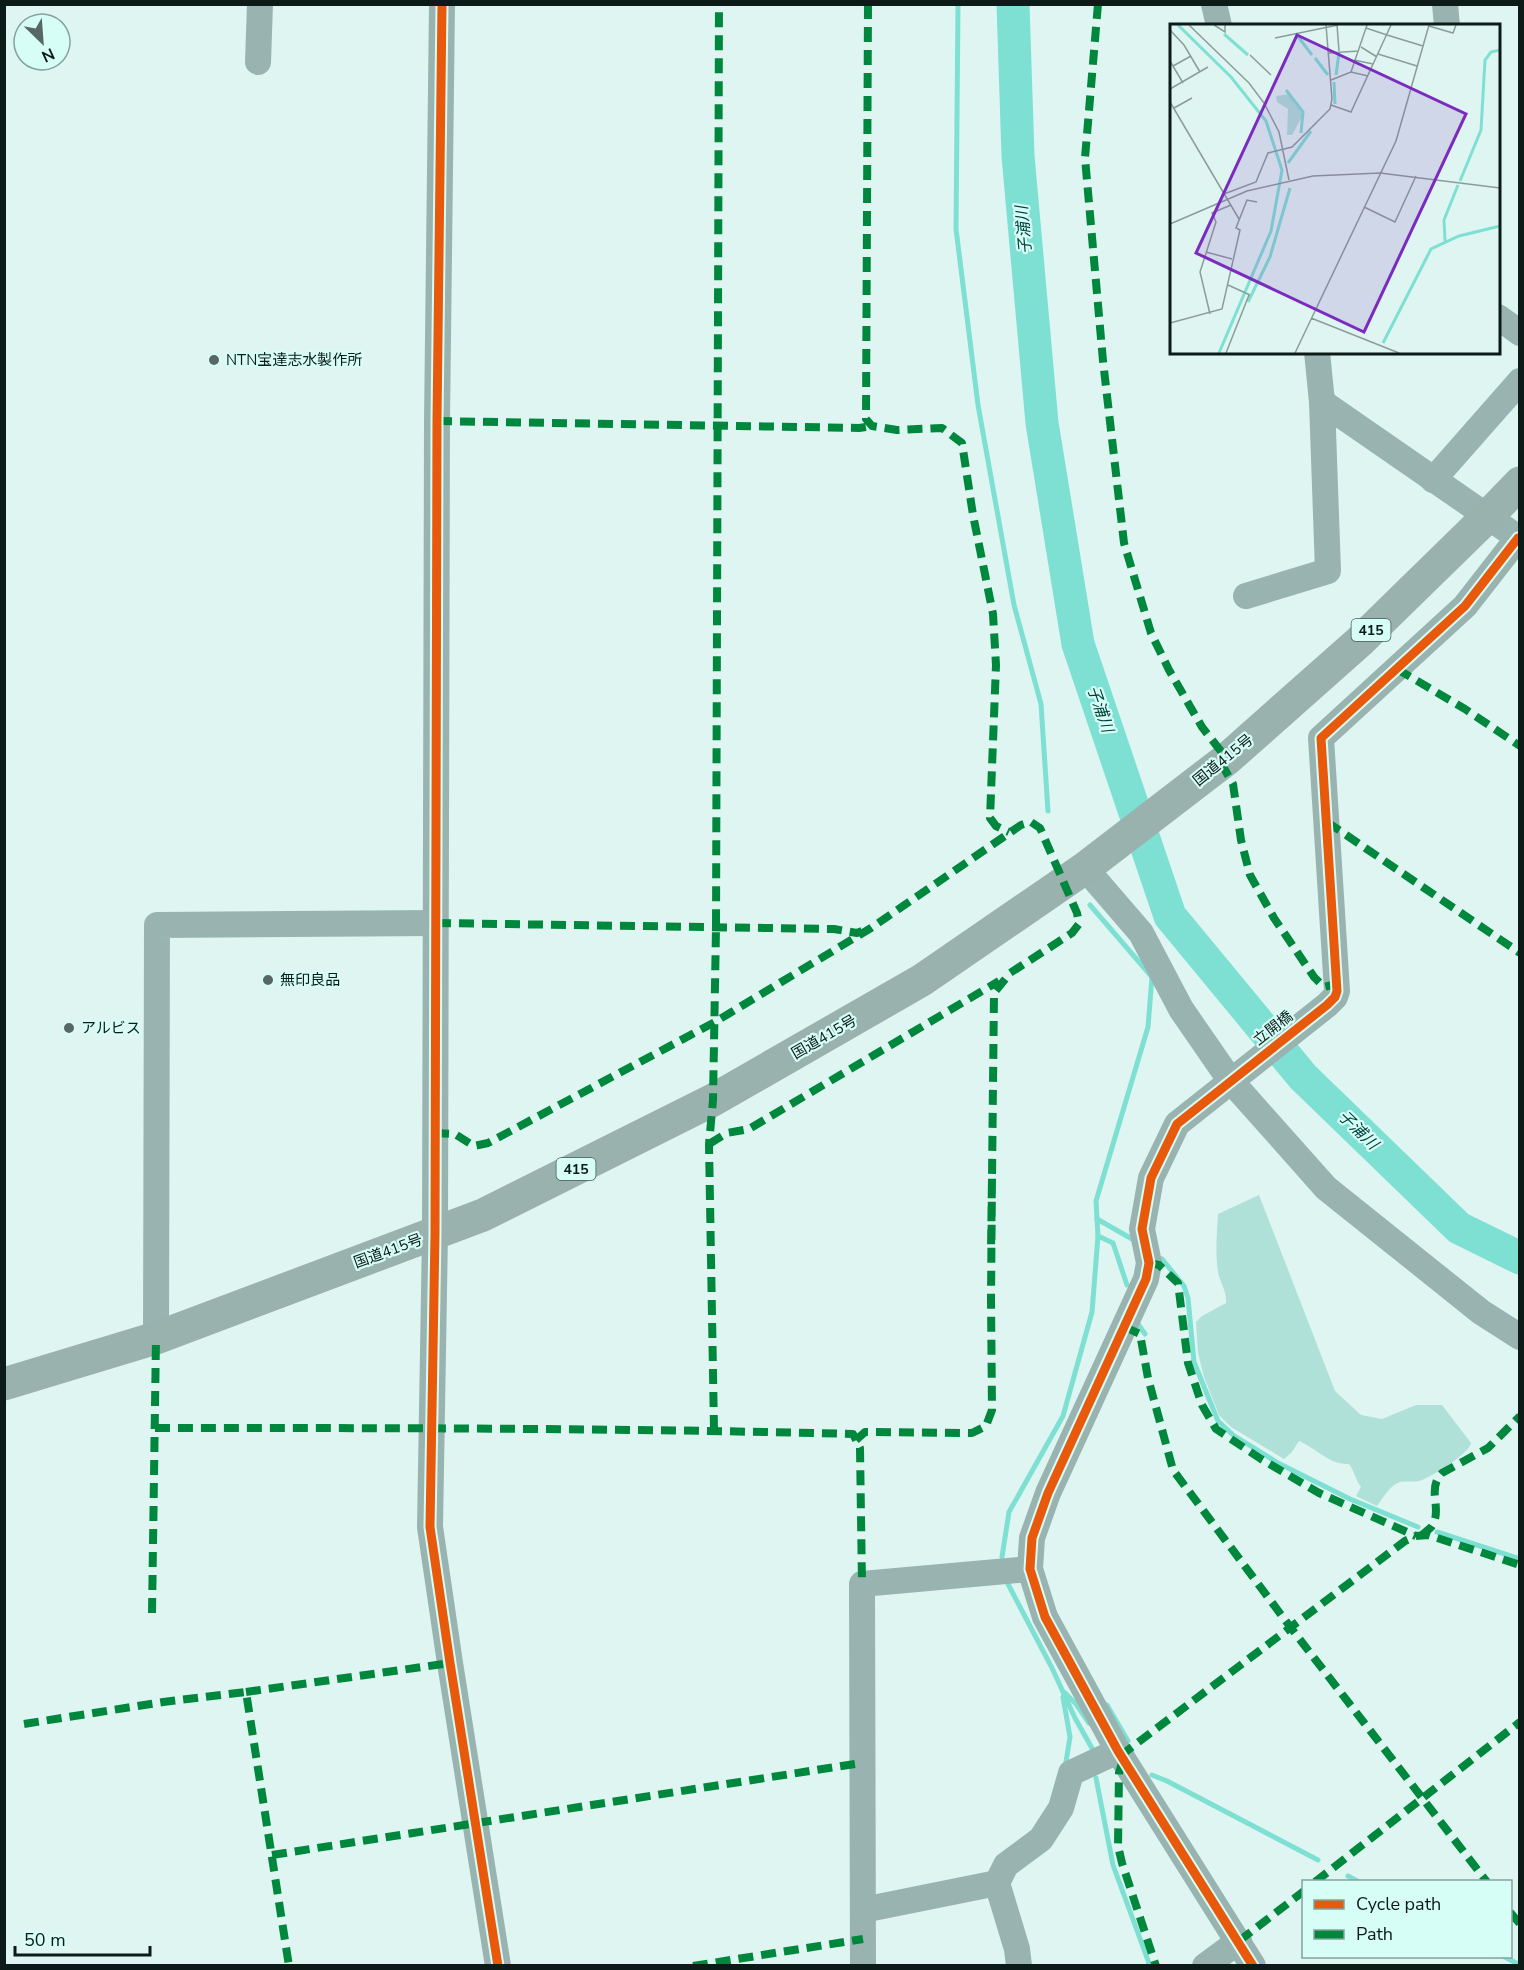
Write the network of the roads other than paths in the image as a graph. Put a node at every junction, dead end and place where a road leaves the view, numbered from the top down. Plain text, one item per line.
1 (260, 4) edge
2 (442, 4) edge
3 (1214, 4) edge
4 (1445, 4) edge
5 (1219, 24) edge
6 (1447, 24) edge
7 (258, 62) dead end
8 (1500, 318) edge
9 (1520, 333) edge
10 (1317, 354) edge
11 (1520, 381) edge
12 (1322, 402) junction
13 (1433, 480) junction
14 (1520, 483) edge
15 (1487, 517) junction
16 (1519, 539) edge
17 (1246, 596) dead end
18 (1093, 862) junction
19 (436, 923) junction
20 (1233, 1077) junction
21 (435, 1234) junction
22 (1520, 1337) edge
23 (156, 1338) junction
24 (4, 1384) edge
25 (1030, 1569) junction
26 (1118, 1751) junction
27 (998, 1883) junction
28 (863, 1910) junction
29 (1239, 1941) junction
30 (498, 1965) edge
31 (863, 1965) edge
32 (1019, 1965) edge
33 (1205, 1965) edge
34 (1253, 1965) edge

1 - 7 street
2 - 19 street
3 - 5 street
4 - 6 street
8 - 9 street
10 - 12 street
11 - 13 street
12 - 13 street
12 - 17 street
13 - 15 street
14 - 15 highway, 国道415号 / 415
15 - 16 street
15 - 18 highway, 国道415号 / 415
16 - 20 street, 立開橋
18 - 20 street
18 - 21 highway, 国道415号 / 415
19 - 21 street
19 - 23 street
20 - 22 street
20 - 25 street, 立開橋
21 - 23 highway, 国道415号 / 415
21 - 30 street
23 - 24 highway, 国道415号 / 415
25 - 26 street
25 - 28 street
26 - 27 street
26 - 29 street
27 - 28 street
27 - 32 street
28 - 31 street
29 - 33 street
29 - 34 street

